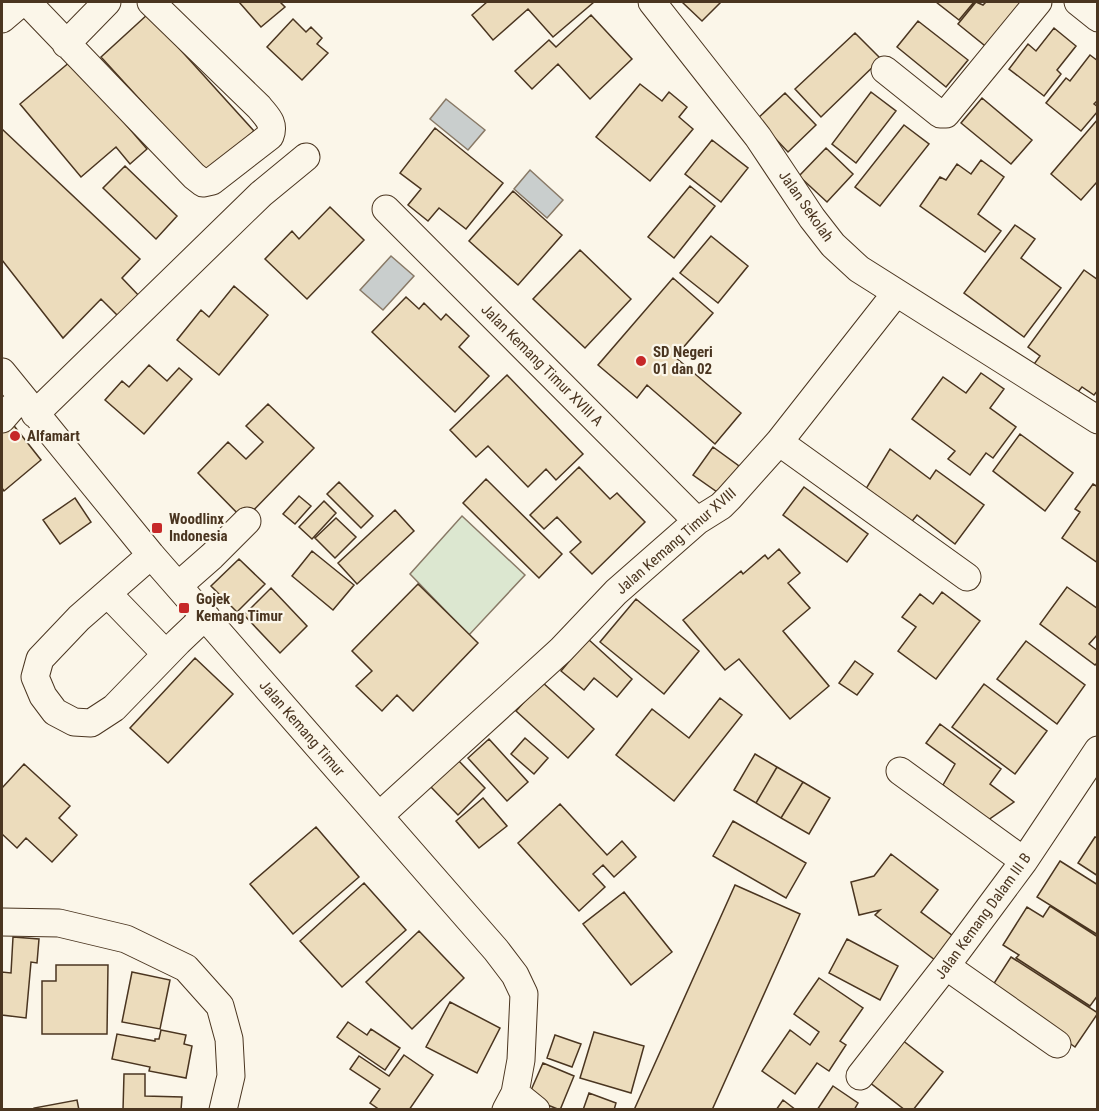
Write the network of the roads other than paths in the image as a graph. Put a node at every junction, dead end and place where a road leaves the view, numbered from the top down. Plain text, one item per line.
1 (24, 2) edge
2 (107, 2) edge
3 (151, 2) edge
4 (652, 2) edge
5 (1038, 2) edge
6 (1078, 2) edge
7 (1098, 18) edge
8 (2, 19) edge
9 (66, 44) junction
10 (885, 70) dead end
11 (306, 157) dead end
12 (386, 209) dead end
13 (896, 293) junction
14 (2, 372) edge
15 (28, 405) junction
16 (2, 419) edge
17 (1098, 420) edge
18 (779, 442) junction
19 (247, 521) dead end
20 (698, 521) junction
21 (151, 555) junction
22 (967, 577) dead end
23 (178, 585) junction
24 (108, 594) junction
25 (207, 618) junction
26 (166, 654) junction
27 (1098, 750) edge
28 (900, 771) dead end
29 (379, 816) junction
30 (1024, 861) junction
31 (2, 922) edge
32 (946, 966) junction
33 (1056, 1044) dead end
34 (860, 1076) dead end
35 (510, 1101) edge
36 (223, 1110) edge
37 (536, 1110) edge

1 - 8 street
1 - 9 street
2 - 9 street
3 - 9 street
4 - 13 street, Jalan Sekolah
5 - 10 street
6 - 7 street
11 - 15 street
12 - 20 street, Jalan Kemang Timur XVIII A
13 - 17 street, Jalan Sekolah
13 - 18 street, Jalan Kemang Timur XVIII
14 - 15 street, Jalan Kemang Timur
15 - 16 street
15 - 21 street, Jalan Kemang Timur
18 - 20 street, Jalan Kemang Timur XVIII
18 - 22 street
19 - 23 street
20 - 29 street, Jalan Kemang Timur XVIII
21 - 23 street, Jalan Kemang Timur
21 - 24 street
23 - 25 street, Jalan Kemang Timur
24 - 26 street
24 - 26 street
25 - 26 street
25 - 29 street, Jalan Kemang Timur
27 - 30 street, Jalan Kemang Dalam III B
28 - 30 street
29 - 35 street, Jalan Kemang Timur
30 - 32 street, Jalan Kemang Dalam III B
31 - 36 street
32 - 33 street
32 - 34 street, Jalan Kemang Dalam III B
35 - 37 street

